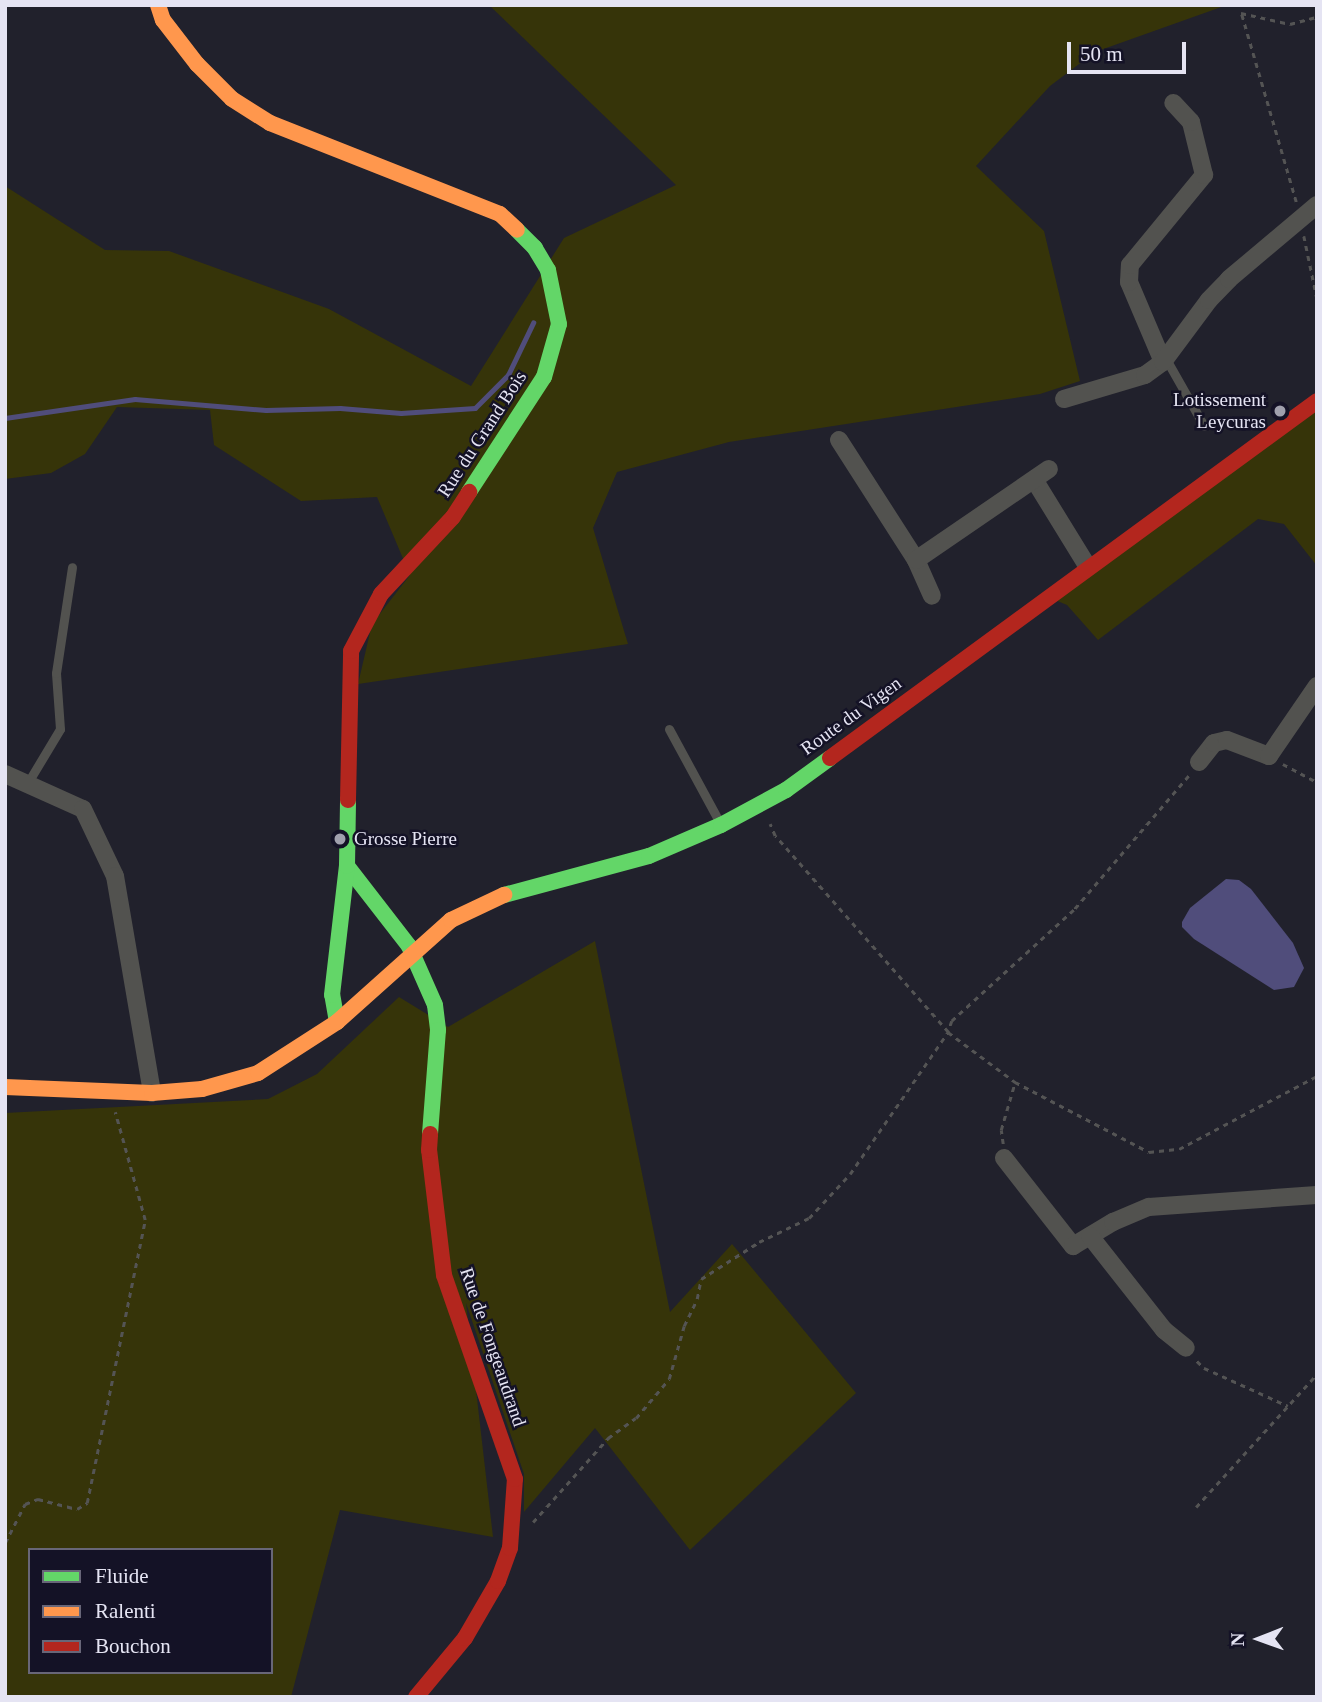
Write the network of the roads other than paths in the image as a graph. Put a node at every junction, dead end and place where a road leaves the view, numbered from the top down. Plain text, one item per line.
1 (158, 5) edge
2 (1173, 103) dead end
3 (1317, 205) edge
4 (1164, 360) junction
5 (1064, 399) dead end
6 (1317, 401) edge
7 (1204, 426) dead end
8 (839, 440) dead end
9 (1049, 469) dead end
10 (1035, 481) junction
11 (916, 560) junction
12 (72, 568) dead end
13 (1088, 568) junction
14 (932, 596) dead end
15 (1317, 686) edge
16 (669, 729) dead end
17 (1199, 762) road end
18 (5, 775) edge
19 (27, 784) junction
20 (721, 825) junction
21 (347, 866) junction
22 (413, 953) junction
23 (337, 1022) junction
24 (5, 1087) edge
25 (152, 1093) junction
26 (1004, 1158) road end
27 (1317, 1195) edge
28 (1090, 1236) junction
29 (1186, 1348) road end
30 (416, 1697) edge

1 - 21 street, Rue du Grand Bois
2 - 4 street
3 - 4 street
4 - 5 street
4 - 7 lane
6 - 13 street, Route du Vigen
8 - 11 street
9 - 10 street
10 - 11 street
10 - 13 street
11 - 14 street
12 - 19 lane
13 - 20 street, Route du Vigen
15 - 17 street
16 - 20 lane
18 - 19 street
19 - 25 street
20 - 22 street, Route du Vigen
21 - 22 street
21 - 23 street, Rue du Grand Bois
22 - 23 street, Route du Vigen
22 - 30 street, Rue de Fongeaudrand
23 - 25 street, Route du Vigen
24 - 25 street, Route du Vigen
26 - 28 street
27 - 28 street
28 - 29 street

